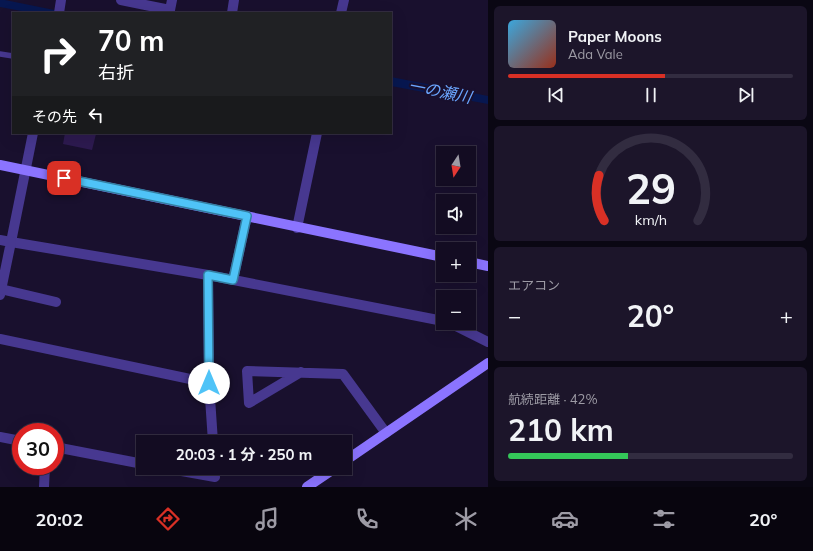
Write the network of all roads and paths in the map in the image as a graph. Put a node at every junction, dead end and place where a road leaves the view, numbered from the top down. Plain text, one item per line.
1 (62, 0) edge
2 (122, 0) edge
3 (172, 0) edge
4 (234, 0) edge
5 (344, 0) edge
6 (59, 12) edge
7 (232, 12) edge
8 (341, 12) edge
9 (0, 54) edge
10 (12, 56) edge
11 (33, 134) edge
12 (317, 134) edge
13 (0, 165) edge
14 (25, 170) junction
15 (247, 216) junction
16 (297, 228) junction
17 (0, 240) edge
18 (11, 242) junction
19 (436, 256) edge
20 (476, 263) edge
21 (488, 266) edge
22 (208, 275) junction
23 (233, 280) junction
24 (1, 292) edge
25 (56, 302) dead end
26 (436, 319) edge
27 (464, 330) edge
28 (0, 339) edge
29 (488, 342) edge
30 (488, 363) edge
31 (301, 372) junction
32 (209, 383) junction
33 (386, 433) junction
34 (213, 435) edge
35 (0, 437) edge
36 (12, 439) edge
37 (64, 449) edge
38 (352, 456) edge
39 (136, 463) edge
40 (45, 475) edge
41 (204, 475) edge
42 (215, 475) edge
43 (325, 475) edge
44 (44, 487) edge
45 (307, 487) edge

1 - 6 street
2 - 3 street
4 - 7 street
5 - 8 street
9 - 10 lane
11 - 14 street
12 - 16 street
13 - 14 street
14 - 15 street
14 - 18 street
15 - 16 street
15 - 23 street
16 - 19 street
17 - 18 street
18 - 22 street
18 - 24 street
20 - 21 street
22 - 23 street
22 - 32 street
23 - 26 street
24 - 25 street
27 - 29 street
28 - 32 street
30 - 33 street
31 - 31 street
31 - 33 street
32 - 34 street
33 - 38 street
35 - 36 street
37 - 39 street
40 - 44 street
41 - 42 street
43 - 45 street

